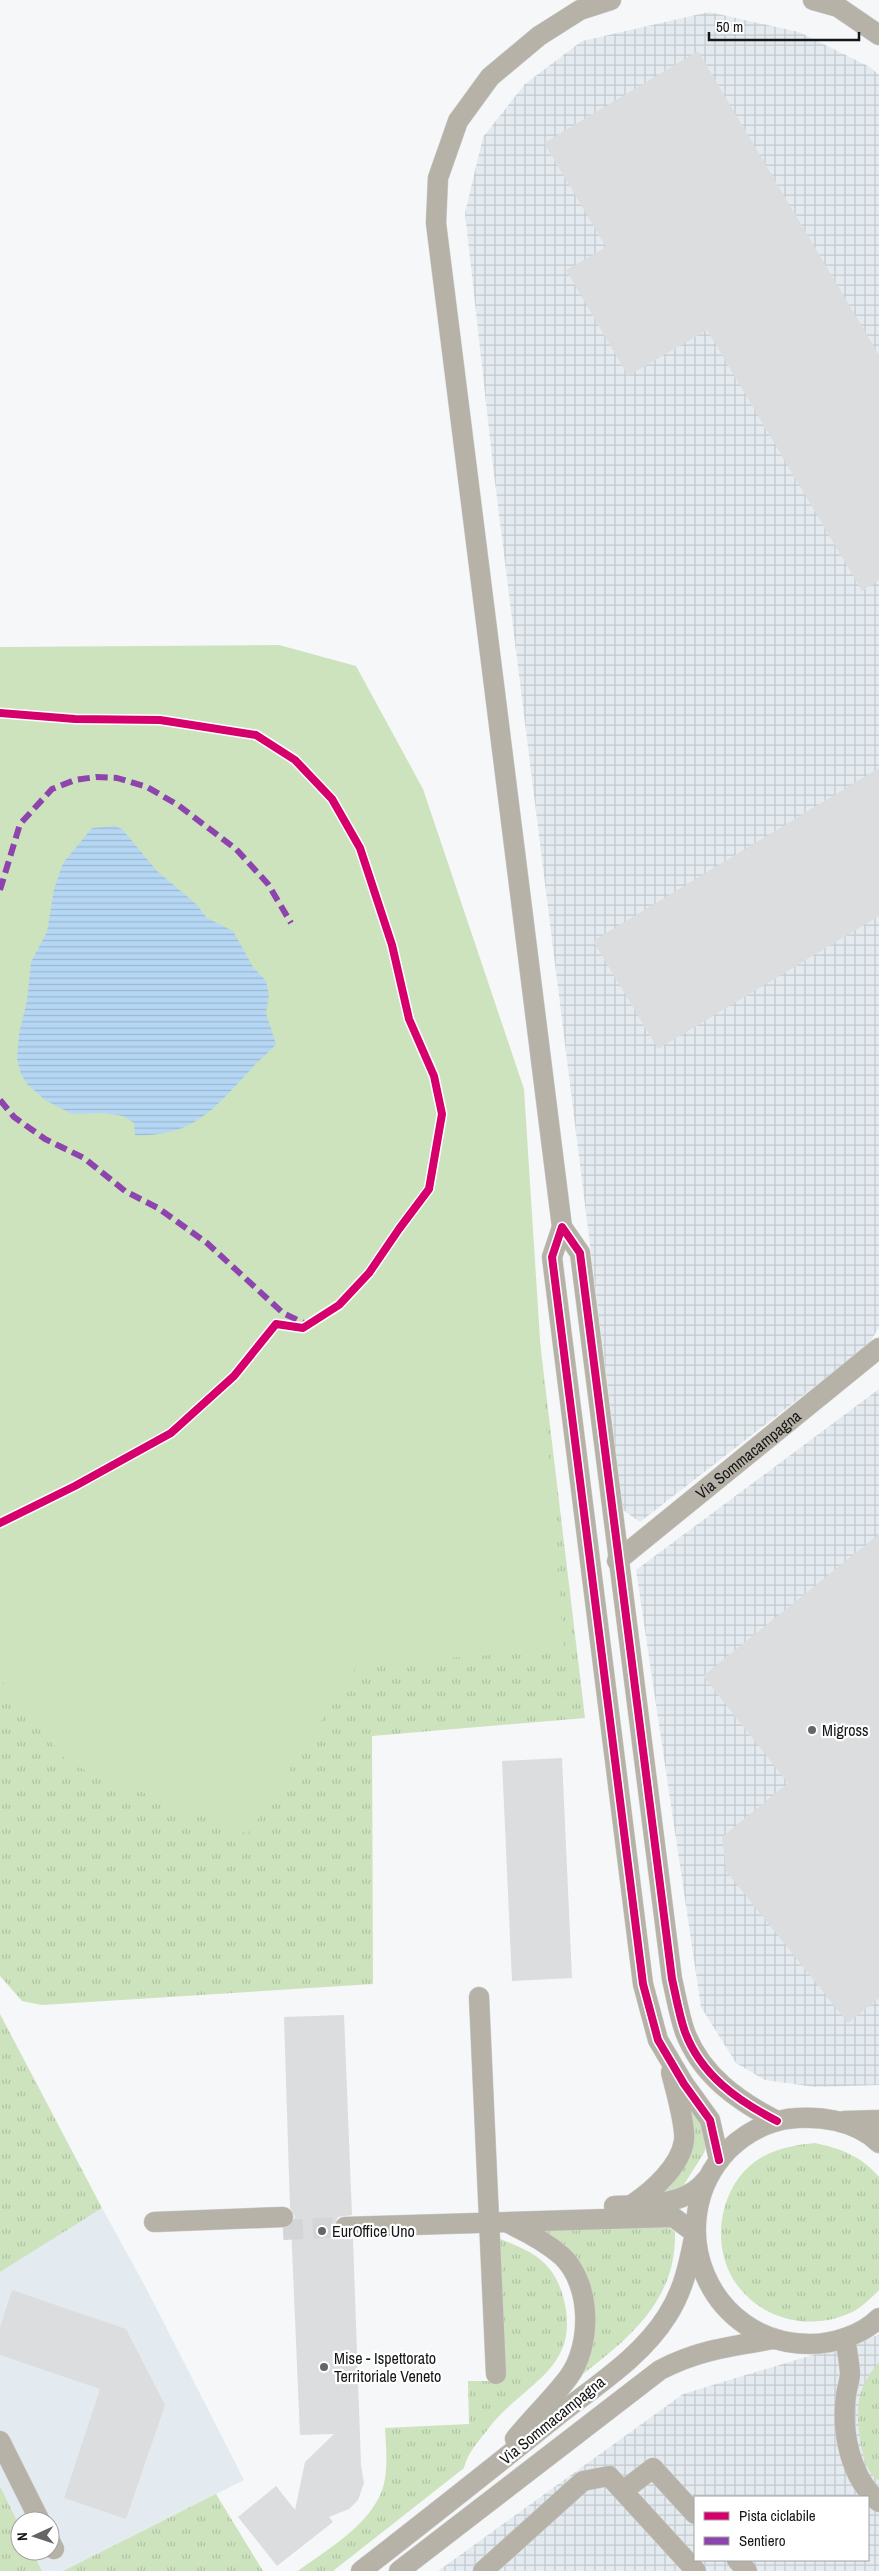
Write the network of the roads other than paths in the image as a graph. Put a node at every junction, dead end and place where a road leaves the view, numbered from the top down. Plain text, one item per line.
1 (611, 0) edge
2 (812, 0) edge
3 (879, 35) edge
4 (562, 1227) junction
5 (879, 1348) edge
6 (617, 1560) junction
7 (479, 1997) dead end
8 (668, 2058) junction
9 (879, 2120) edge
10 (777, 2121) junction
11 (838, 2121) junction
12 (879, 2143) edge
13 (714, 2168) junction
14 (631, 2205) junction
15 (494, 2218) junction
16 (344, 2221) tunnel mouth
17 (283, 2223) tunnel mouth
18 (155, 2228) dead end
19 (695, 2234) junction
20 (879, 2318) edge
21 (845, 2338) junction
22 (774, 2339) junction
23 (496, 2374) dead end
24 (0, 2441) edge
25 (491, 2470) junction
26 (623, 2491) junction
27 (879, 2502) edge
28 (35, 2511) edge
29 (694, 2513) edge
30 (738, 2561) edge
31 (361, 2571) edge
32 (398, 2571) edge
33 (483, 2571) edge
34 (696, 2571) edge
35 (747, 2571) edge

1 - 4 street
2 - 3 street
4 - 6 street
4 - 8 street
5 - 6 street, Via Sommacampagna
6 - 10 street
7 - 15 street
8 - 13 street
8 - 14 street
9 - 11 street, Via Sommacampagna
10 - 11 street, Via Sommacampagna
10 - 13 street, Via Sommacampagna
11 - 12 street, Via Sommacampagna
13 - 14 street
13 - 19 street, Via Sommacampagna
14 - 15 street
15 - 16 street
15 - 19 street
15 - 23 street
15 - 25 street
17 - 18 street
19 - 22 street, Via Sommacampagna
19 - 25 street, Via Sommacampagna
20 - 21 street, Via Sommacampagna
21 - 22 street, Via Sommacampagna
21 - 27 street
22 - 32 street, Via Sommacampagna
24 - 28 street
25 - 31 street, Via Sommacampagna
26 - 29 street
26 - 33 street
26 - 34 street
30 - 35 street

